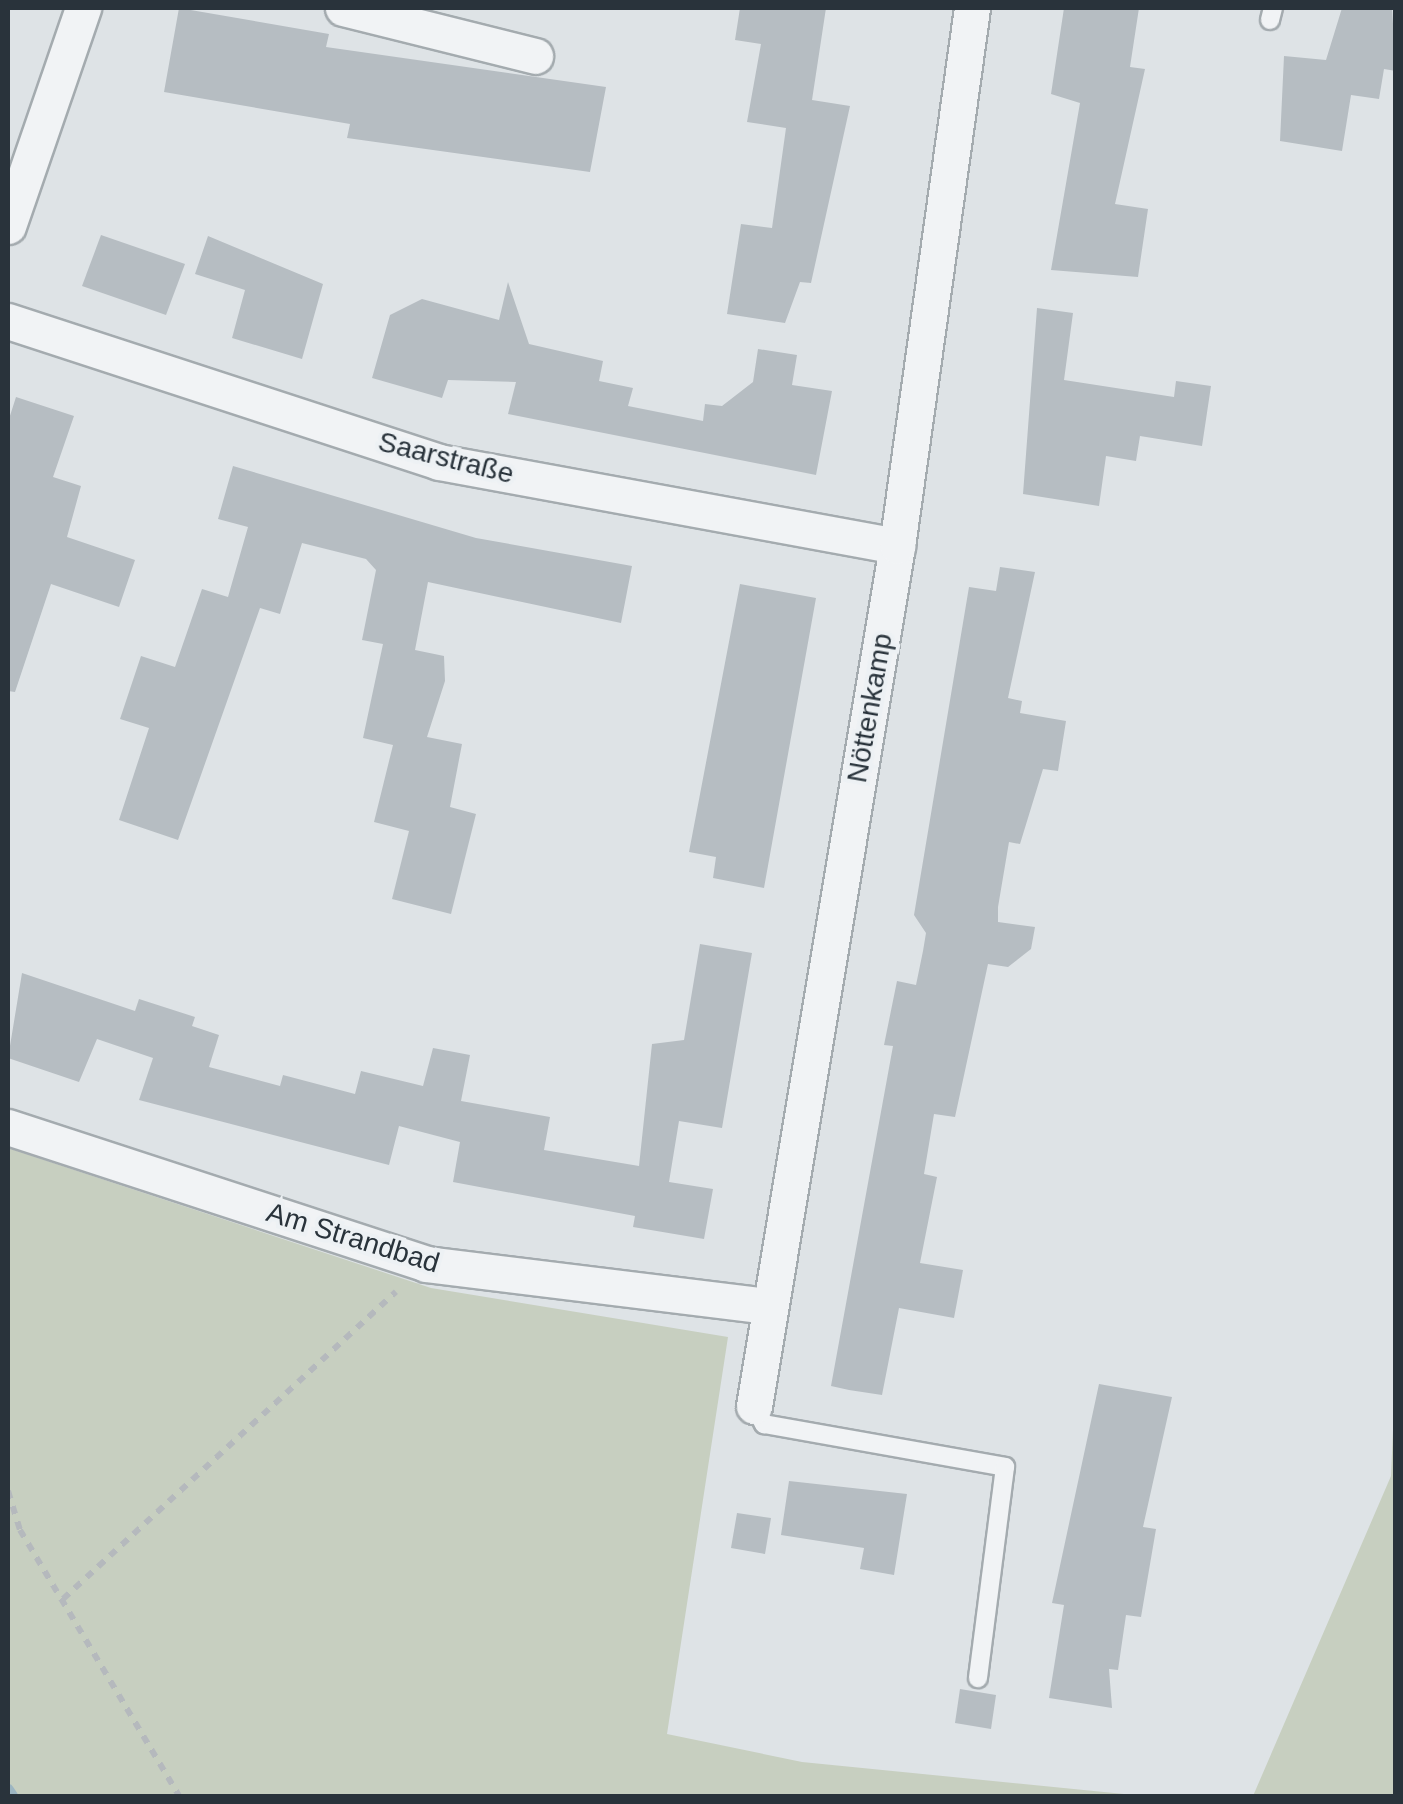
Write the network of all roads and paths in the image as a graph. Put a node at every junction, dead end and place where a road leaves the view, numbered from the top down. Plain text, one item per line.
1 (83, 8) edge
2 (343, 8) edge
3 (972, 8) edge
4 (535, 56) dead end
5 (8, 226) edge
6 (8, 320) edge
7 (897, 546) junction
8 (8, 1127) edge
9 (426, 1264) junction
10 (769, 1306) junction
11 (754, 1406) joint
12 (8, 1492) edge
13 (63, 1599) junction
14 (978, 1678) dead end
15 (180, 1796) edge

1 - 5 street
2 - 4 street
3 - 7 street, Nöttenkamp
6 - 7 street, Saarstraße
7 - 10 street, Nöttenkamp
8 - 9 street, Am Strandbad
9 - 10 street, Am Strandbad
9 - 13 path
10 - 11 street, Nöttenkamp
11 - 14 lane
12 - 13 path
13 - 15 path

